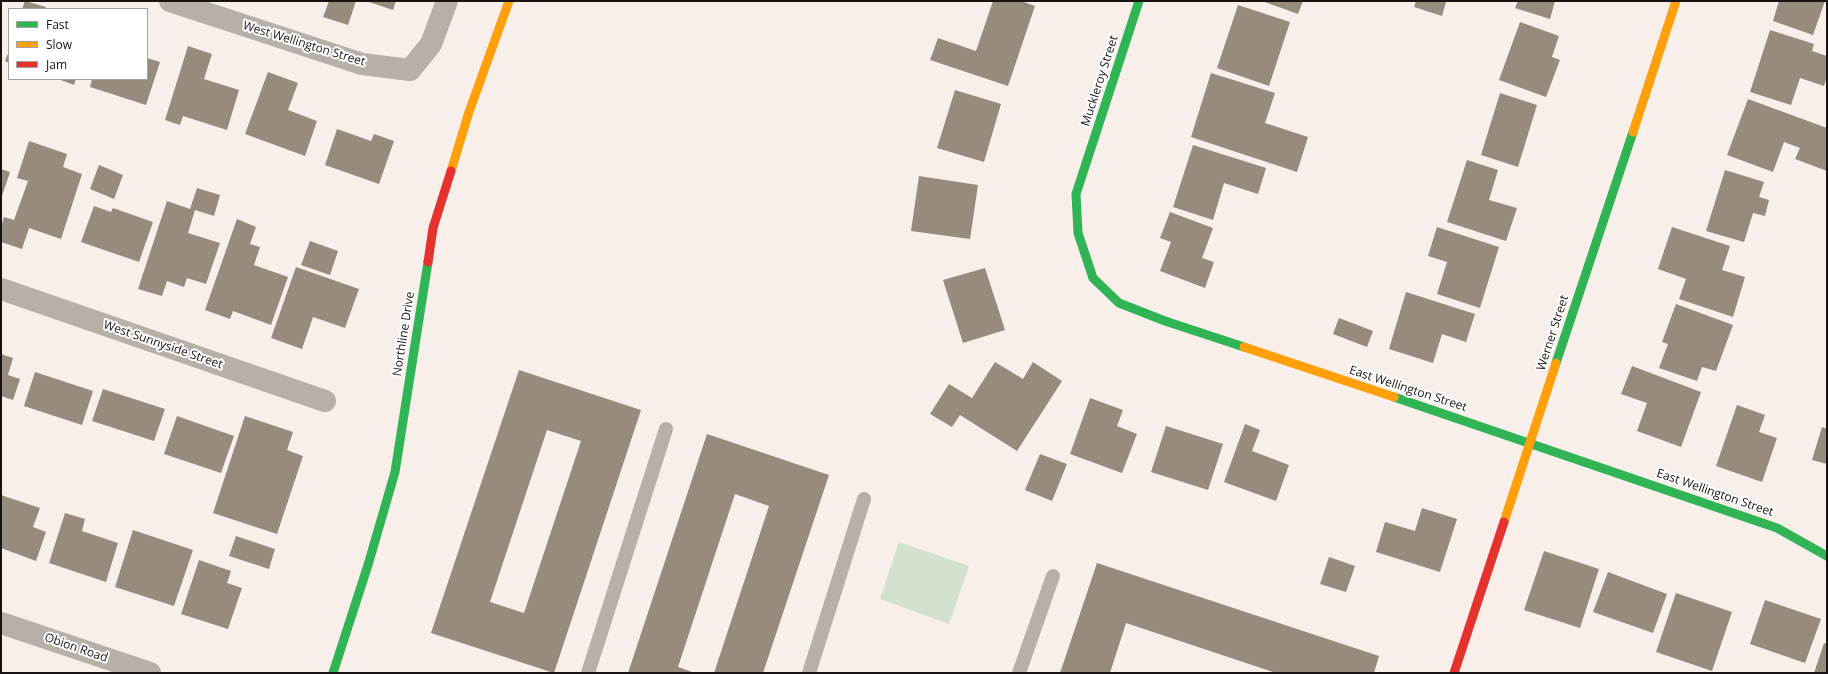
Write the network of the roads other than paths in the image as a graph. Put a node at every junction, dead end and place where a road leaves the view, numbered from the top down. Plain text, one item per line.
1 (170, 1) edge
2 (446, 1) edge
3 (509, 1) edge
4 (1139, 1) edge
5 (1676, 1) edge
6 (1085, 168) joint
7 (1, 289) edge
8 (325, 401) dead end
9 (666, 429) dead end
10 (1529, 442) junction
11 (864, 499) dead end
12 (1827, 556) edge
13 (1053, 576) dead end
14 (1, 623) edge
15 (150, 673) edge
16 (333, 673) edge
17 (588, 673) edge
18 (809, 673) edge
19 (1019, 673) edge
20 (1454, 673) edge

1 - 2 street, West Wellington Street
3 - 16 street, Northline Drive
4 - 6 street, Muckleroy Street
5 - 10 street, Werner Street
6 - 10 street, East Wellington Street
7 - 8 street, West Sunnyside Street
9 - 17 lane
10 - 12 street, East Wellington Street
10 - 20 street, Werner Street
11 - 18 lane
13 - 19 lane
14 - 15 street, Obion Road

